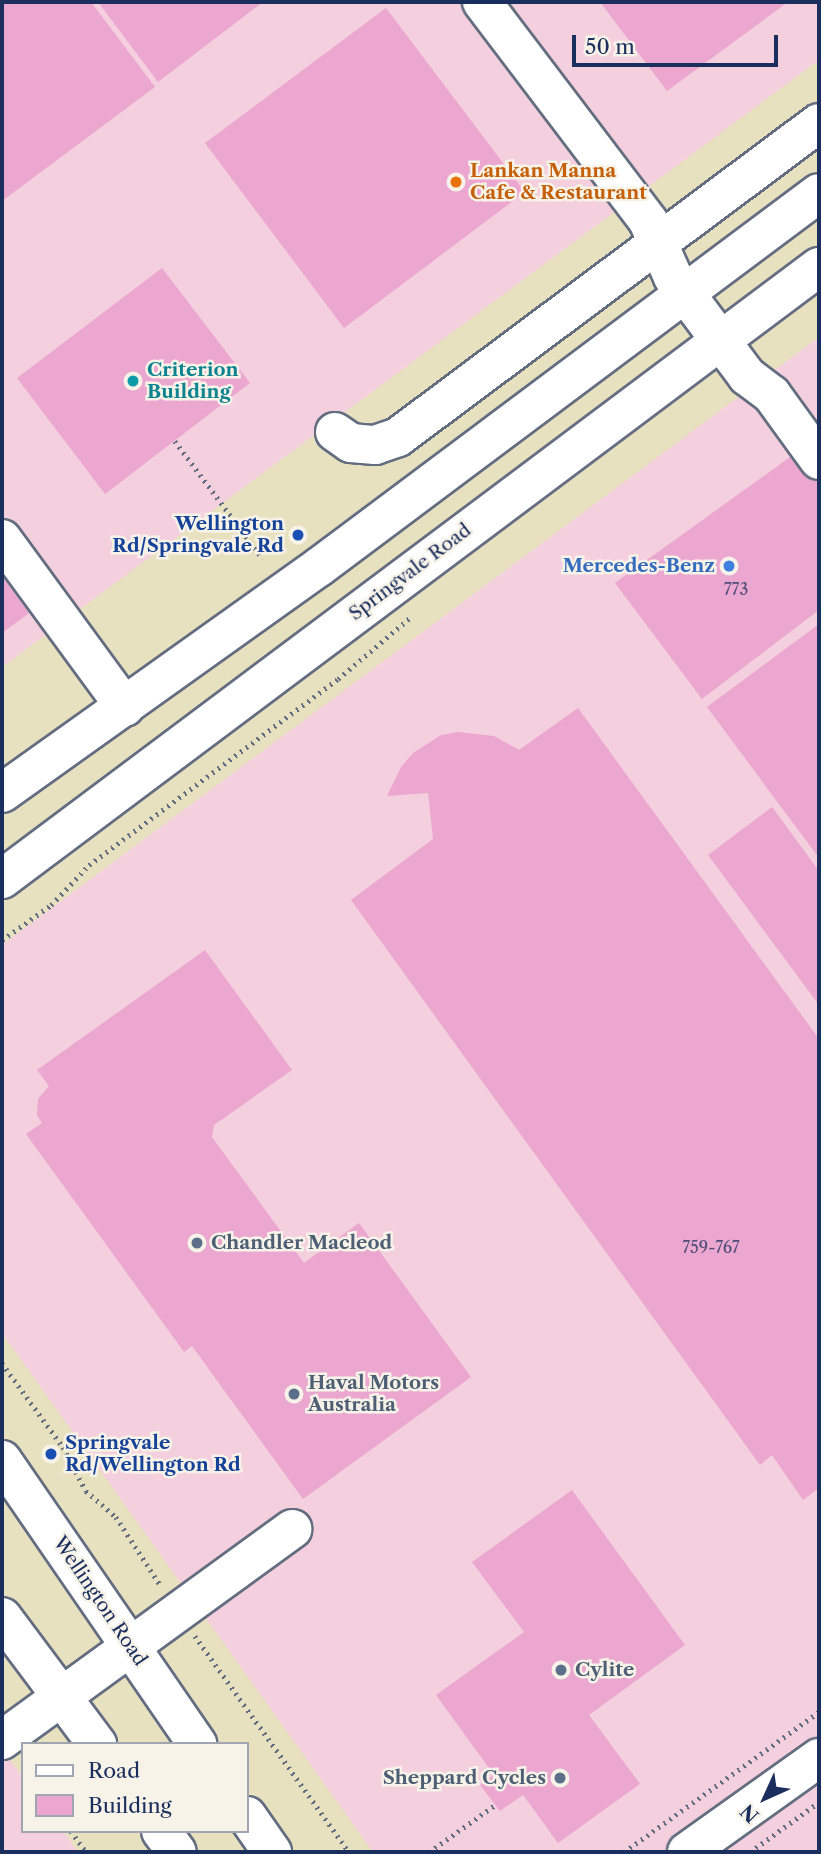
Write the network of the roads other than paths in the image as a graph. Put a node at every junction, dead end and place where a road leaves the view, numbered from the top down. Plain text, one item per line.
1 (482, 2) edge
2 (819, 123) edge
3 (819, 193) edge
4 (656, 243) junction
5 (819, 267) edge
6 (685, 293) junction
7 (721, 339) junction
8 (335, 432) dead end
9 (819, 460) edge
10 (2, 539) edge
11 (125, 707) junction
12 (2, 793) edge
13 (2, 879) edge
14 (2, 1460) edge
15 (292, 1529) dead end
16 (2, 1617) edge
17 (131, 1646) junction
18 (61, 1696) junction
19 (2, 1740) edge
20 (96, 1742) edge
21 (196, 1742) edge
22 (819, 1758) edge
23 (248, 1817) edge
24 (163, 1833) edge
25 (177, 1852) edge
26 (272, 1852) edge
27 (687, 1852) edge

1 - 4 main road
2 - 4 main road
3 - 6 main road
4 - 6 main road
4 - 8 main road
5 - 7 main road, Springvale Road
6 - 7 main road
6 - 11 main road
7 - 9 main road
7 - 13 main road, Springvale Road
10 - 11 main road
11 - 12 main road
14 - 17 main road, Wellington Road
15 - 17 main road
16 - 18 main road
17 - 18 main road
17 - 21 main road, Wellington Road
18 - 19 main road
18 - 20 main road
22 - 27 main road
23 - 26 main road
24 - 25 main road

